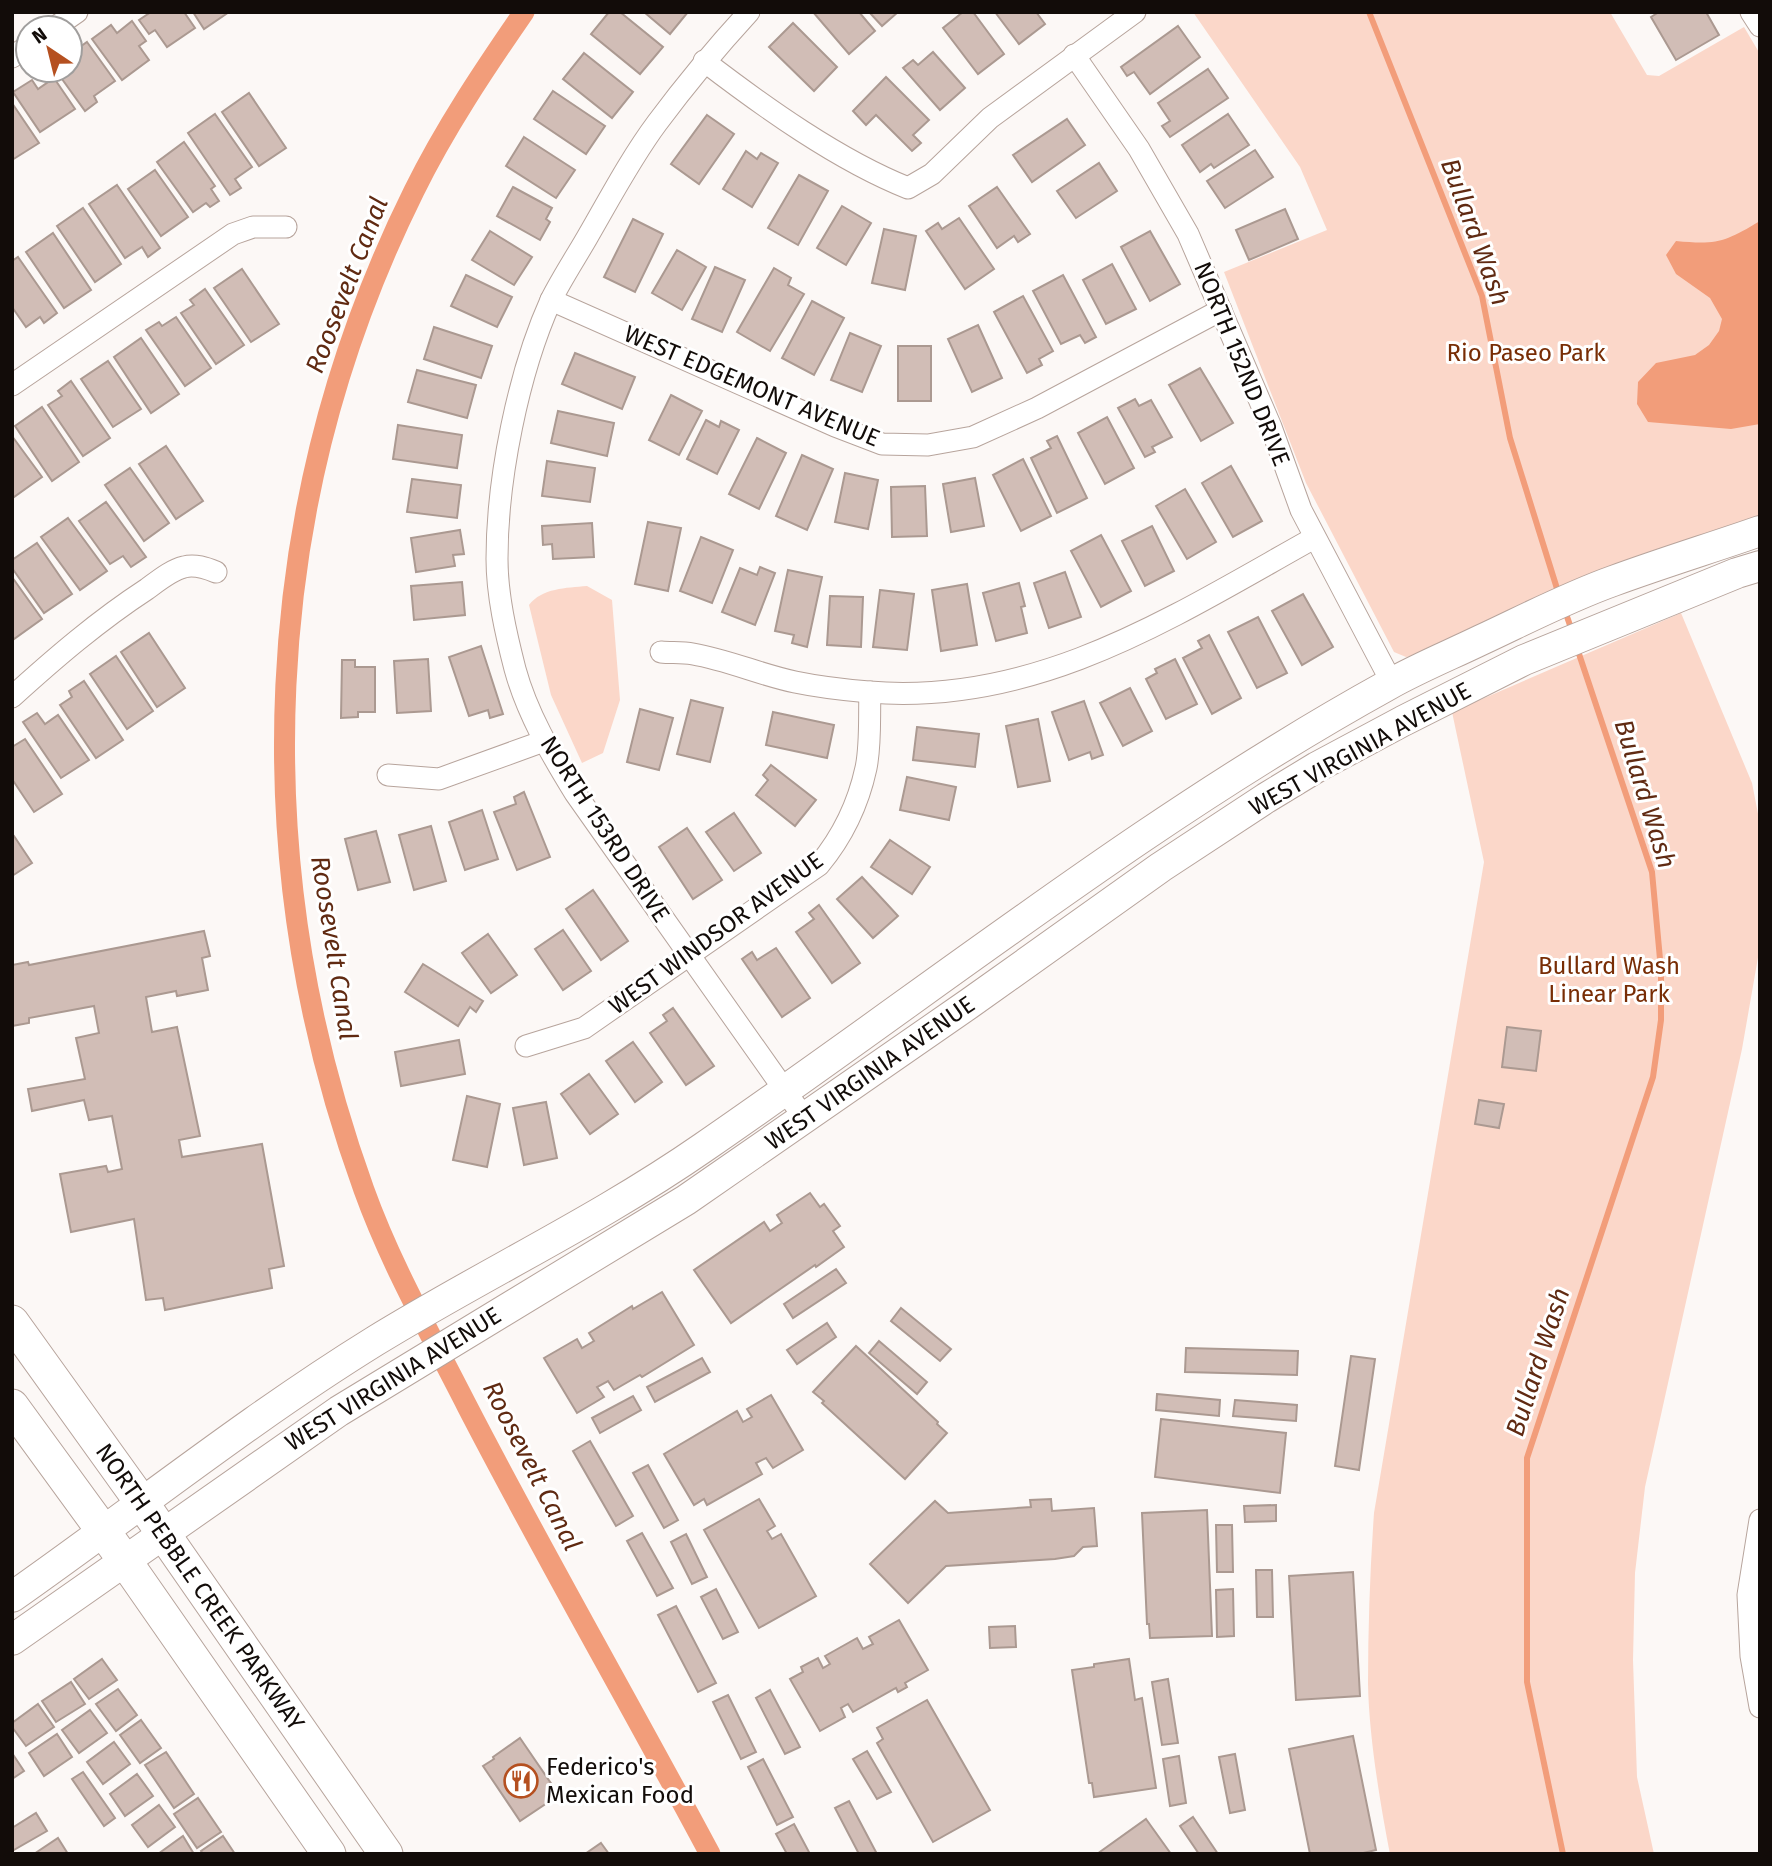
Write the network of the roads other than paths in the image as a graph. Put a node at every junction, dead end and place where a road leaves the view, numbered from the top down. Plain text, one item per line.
1 (749, 12) edge
2 (1136, 12) edge
3 (1751, 12) edge
4 (1760, 26) edge
5 (1074, 55) junction
6 (704, 61) junction
7 (286, 228) dead end
8 (551, 300) junction
9 (1221, 310) junction
10 (12, 385) edge
11 (1760, 531) edge
12 (1314, 538) junction
13 (1760, 566) edge
14 (216, 572) dead end
15 (661, 652) dead end
16 (1392, 682) junction
17 (870, 692) junction
18 (12, 697) edge
19 (544, 741) junction
20 (388, 775) dead end
21 (690, 956) junction
22 (526, 1046) dead end
23 (785, 1091) junction
24 (805, 1119) junction
25 (12, 1322) edge
26 (12, 1406) edge
27 (142, 1503) junction
28 (1760, 1520) edge
29 (104, 1532) junction
30 (164, 1534) junction
31 (125, 1561) junction
32 (12, 1597) edge
33 (12, 1640) edge
34 (1759, 1702) edge
35 (329, 1854) edge
36 (386, 1854) edge

1 - 6 street, NORTH 153RD DRIVE
2 - 5 street
3 - 4 street
5 - 6 street
5 - 9 street, NORTH 152ND DRIVE
6 - 8 street, NORTH 153RD DRIVE
7 - 10 street
8 - 9 street, WEST EDGEMONT AVENUE
8 - 19 street, NORTH 153RD DRIVE
9 - 12 street, NORTH 152ND DRIVE
11 - 16 main road, WEST VIRGINIA AVENUE
12 - 16 street, NORTH 152ND DRIVE
12 - 17 street
13 - 24 main road, WEST VIRGINIA AVENUE
14 - 18 street
15 - 17 street
16 - 23 main road, WEST VIRGINIA AVENUE
17 - 21 street, WEST WINDSOR AVENUE
19 - 20 street
19 - 21 street, NORTH 153RD DRIVE
21 - 22 street, WEST WINDSOR AVENUE
21 - 23 street, NORTH 153RD DRIVE
23 - 24 street, NORTH 153RD DRIVE
23 - 27 main road, WEST VIRGINIA AVENUE
24 - 30 main road, WEST VIRGINIA AVENUE
25 - 27 main road, NORTH PEBBLE CREEK PARKWAY
26 - 29 main road, NORTH PEBBLE CREEK PARKWAY
27 - 29 main road, WEST VIRGINIA AVENUE
27 - 30 main road, NORTH PEBBLE CREEK PARKWAY
28 - 34 street
29 - 31 main road, NORTH PEBBLE CREEK PARKWAY
29 - 32 main road, WEST VIRGINIA AVENUE
30 - 31 main road, WEST VIRGINIA AVENUE
30 - 36 main road, NORTH PEBBLE CREEK PARKWAY
31 - 33 main road, WEST VIRGINIA AVENUE
31 - 35 main road, NORTH PEBBLE CREEK PARKWAY

